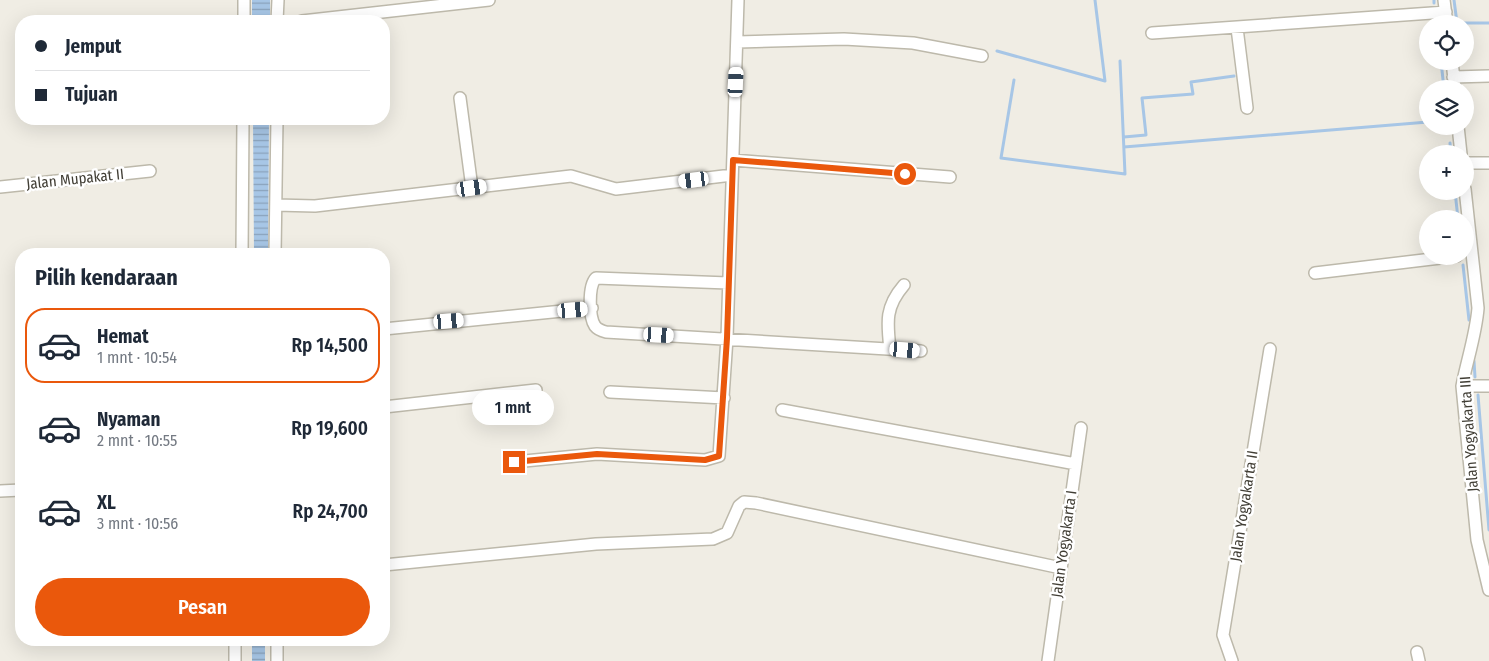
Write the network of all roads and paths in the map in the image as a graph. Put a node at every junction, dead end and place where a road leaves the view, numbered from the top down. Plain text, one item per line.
1 (244, 0) edge
2 (278, 0) edge
3 (489, 0) edge
4 (738, 0) edge
5 (1445, 6) edge
6 (244, 15) edge
7 (277, 15) edge
8 (355, 15) edge
9 (1237, 28) junction
10 (1152, 33) dead end
11 (738, 42) junction
12 (982, 56) dead end
13 (1453, 70) edge
14 (1489, 76) edge
15 (1453, 77) junction
16 (1453, 80) edge
17 (460, 98) dead end
18 (1247, 108) dead end
19 (243, 125) edge
20 (277, 125) edge
21 (733, 160) junction
22 (1474, 163) edge
23 (1489, 163) edge
24 (150, 171) dead end
25 (732, 175) junction
26 (950, 177) dead end
27 (0, 187) edge
28 (472, 188) junction
29 (276, 205) junction
30 (242, 248) edge
31 (275, 248) edge
32 (1419, 261) edge
33 (1469, 265) edge
34 (1316, 273) dead end
35 (728, 283) junction
36 (904, 286) dead end
37 (592, 308) junction
38 (390, 328) edge
39 (727, 338) junction
40 (890, 349) junction
41 (1270, 349) dead end
42 (921, 351) dead end
43 (1462, 386) junction
44 (1489, 386) edge
45 (536, 390) dead end
46 (610, 392) dead end
47 (724, 398) junction
48 (390, 406) edge
49 (782, 410) dead end
50 (1081, 428) dead end
51 (514, 462) dead end
52 (1076, 464) junction
53 (15, 490) edge
54 (0, 491) edge
55 (390, 564) edge
56 (1061, 568) junction
57 (1489, 590) edge
58 (235, 646) edge
59 (277, 646) edge
60 (236, 661) edge
61 (277, 661) edge
62 (1048, 661) edge
63 (1232, 661) edge

1 - 6 street
2 - 7 street
3 - 8 street
4 - 11 street
5 - 9 street
9 - 10 street
9 - 18 street
11 - 12 street
11 - 21 street
13 - 15 street
14 - 15 street
15 - 16 street
17 - 28 street
19 - 30 street
20 - 29 street
21 - 25 street
21 - 26 street
22 - 23 street
24 - 27 street, Jalan Mupakat II
25 - 28 street
25 - 35 street
28 - 29 street
29 - 31 street
32 - 34 street
33 - 43 street, Jalan Yogyakarta III
35 - 37 street
35 - 39 street
36 - 40 street
37 - 38 street
37 - 39 street
39 - 40 street
39 - 47 street
40 - 42 street
41 - 63 street, Jalan Yogyakarta II
43 - 44 street
43 - 57 street, Jalan Yogyakarta III
45 - 48 street
46 - 47 street
47 - 51 street
49 - 52 street
50 - 52 street, Jalan Yogyakarta I
52 - 56 street, Jalan Yogyakarta I
53 - 54 street
55 - 56 street
56 - 62 street, Jalan Yogyakarta I
58 - 60 street
59 - 61 street

